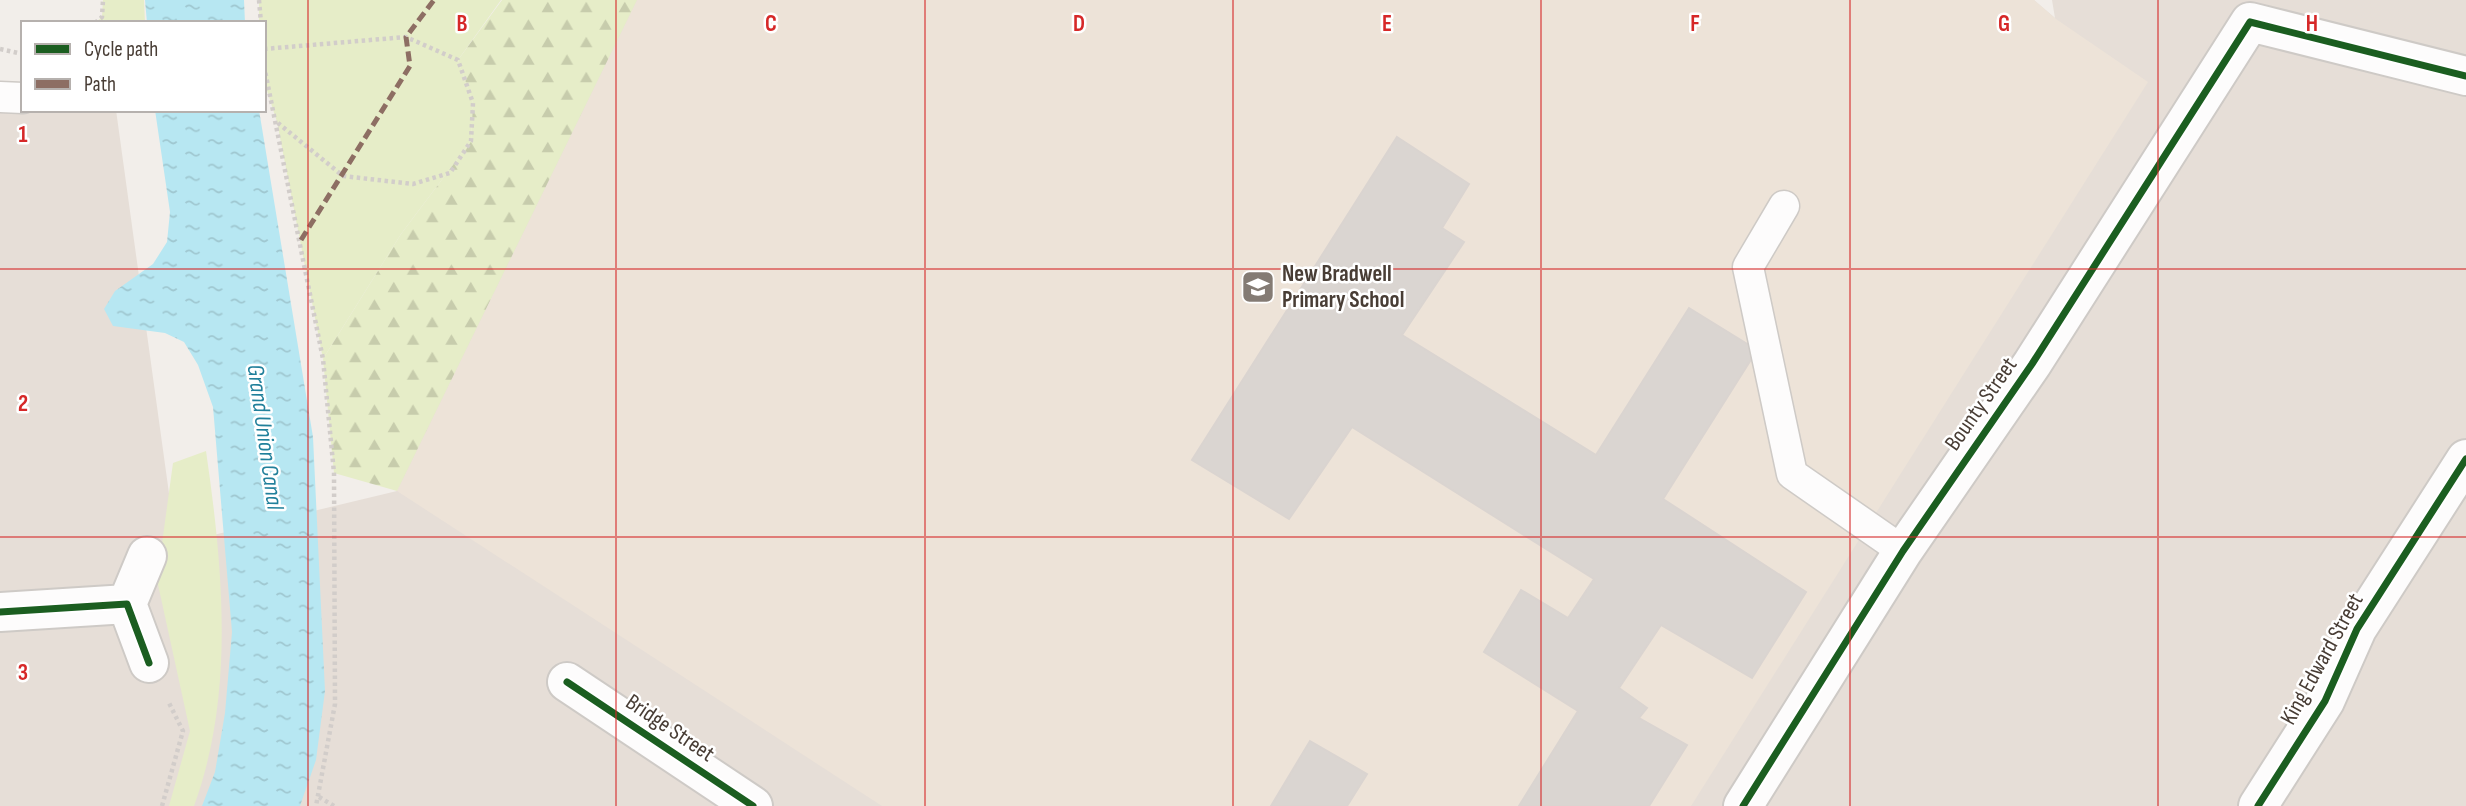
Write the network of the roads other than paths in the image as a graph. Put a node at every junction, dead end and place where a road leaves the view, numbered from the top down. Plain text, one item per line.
1 (2466, 76) edge
2 (0, 97) edge
3 (21, 99) edge
4 (1784, 206) dead end
5 (2466, 459) edge
6 (1903, 551) junction
7 (147, 556) dead end
8 (127, 604) junction
9 (0, 611) edge
10 (149, 663) road end
11 (567, 681) dead end
12 (753, 806) edge
13 (1743, 806) edge
14 (2258, 806) edge

1 - 6 street, Bounty Street
2 - 3 lane
4 - 6 lane
5 - 14 street, King Edward Street
6 - 13 street, Bounty Street
7 - 8 street
8 - 9 street
8 - 10 street
11 - 12 street, Bridge Street

